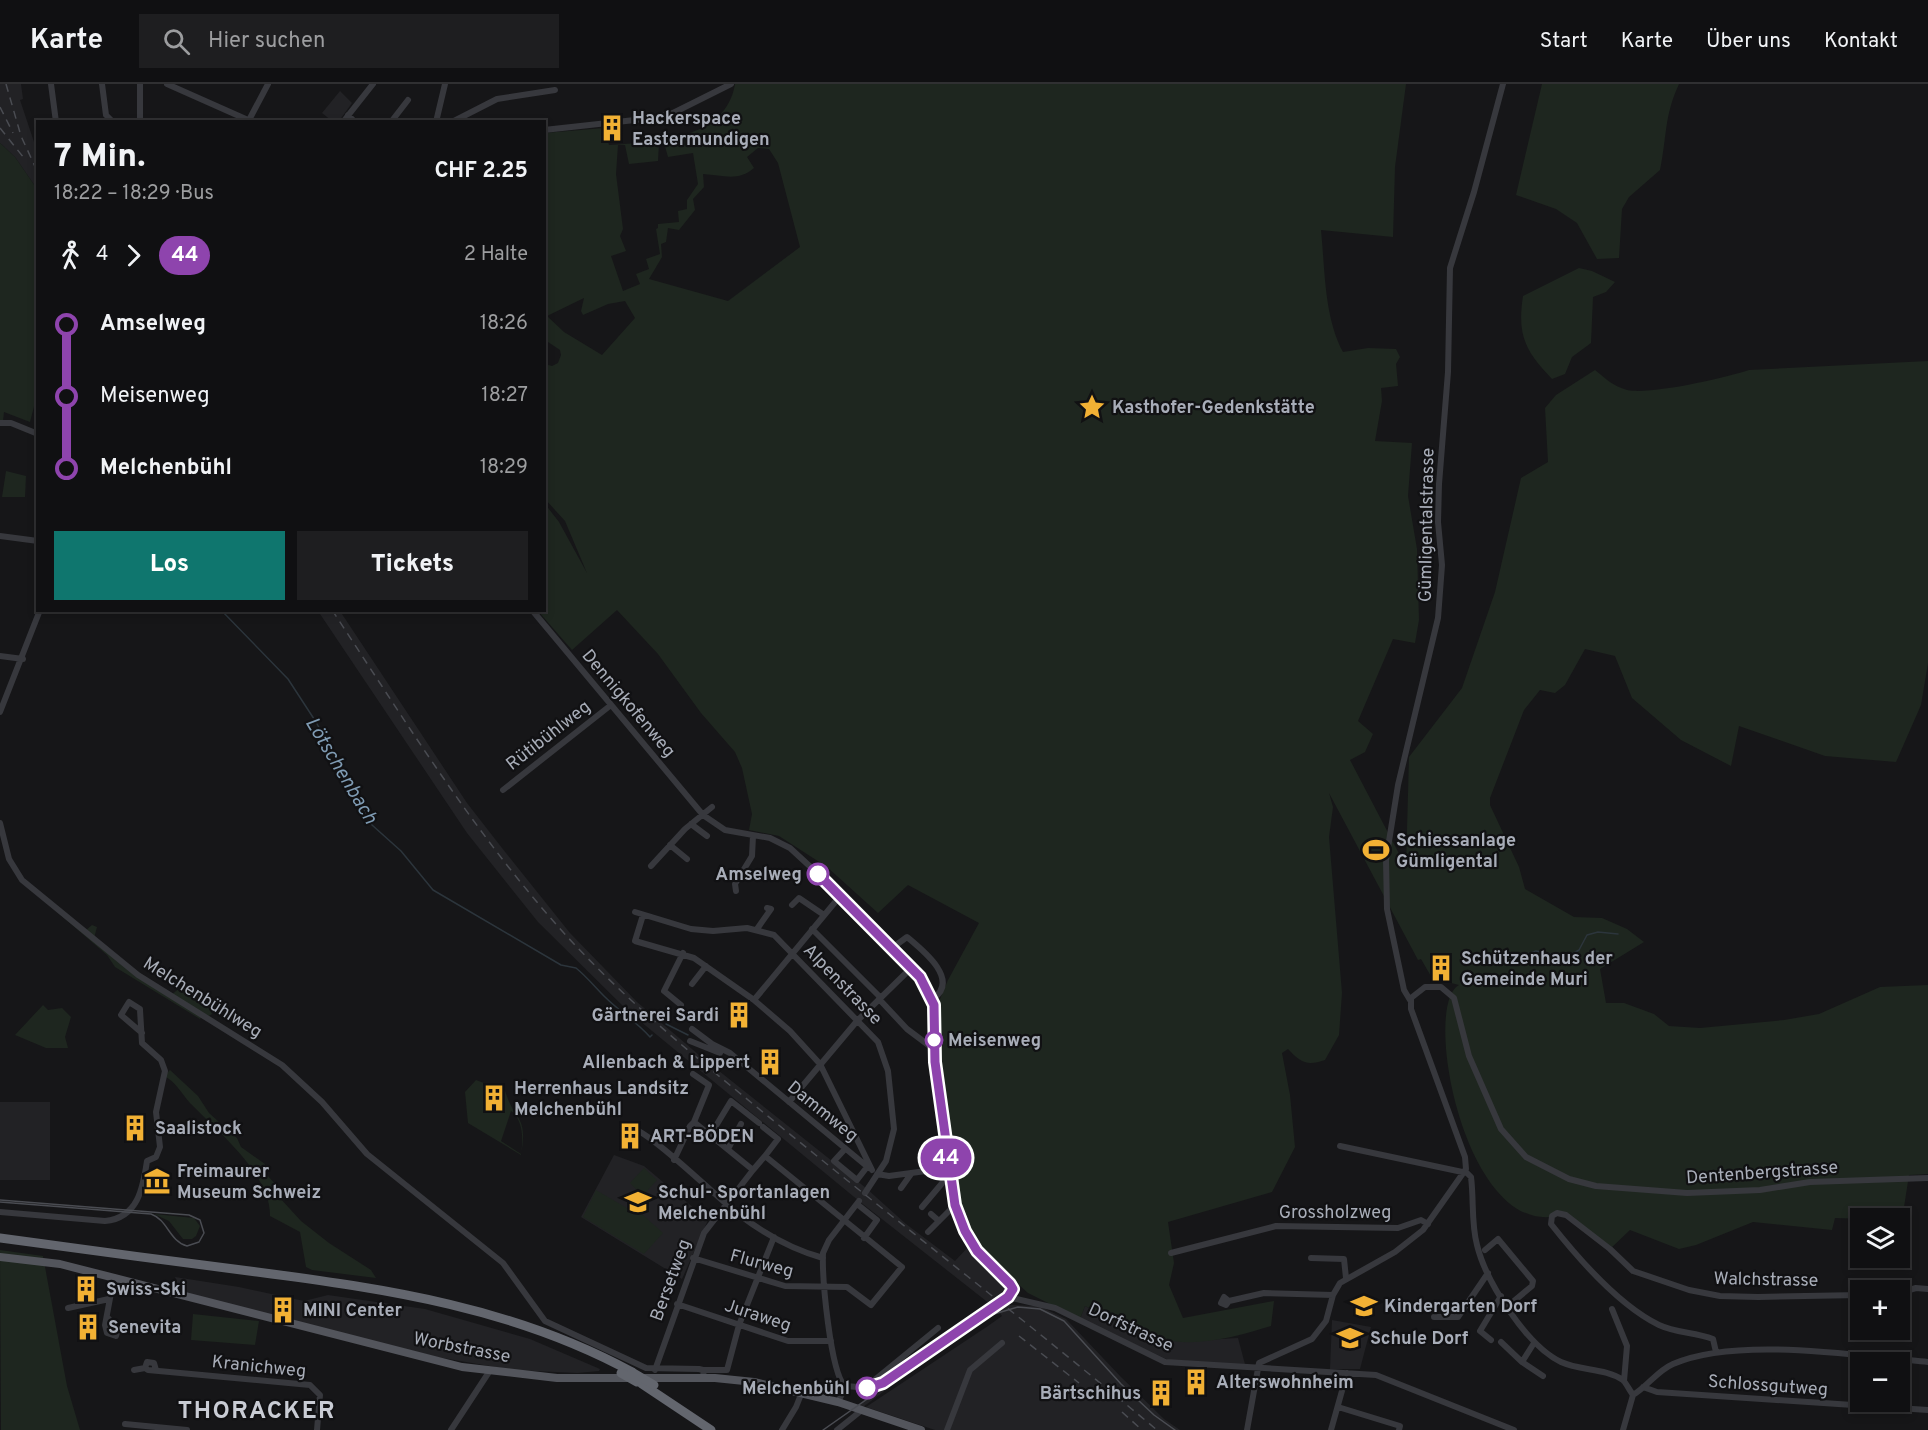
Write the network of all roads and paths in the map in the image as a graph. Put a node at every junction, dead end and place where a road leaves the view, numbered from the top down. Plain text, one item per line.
1 (51, 84) edge
2 (102, 84) edge
3 (140, 84) edge
4 (167, 84) edge
5 (268, 84) edge
6 (373, 84) edge
7 (445, 84) edge
8 (731, 84) edge
9 (1503, 84) edge
10 (555, 90) dead end
11 (408, 100) dead end
12 (348, 115) junction
13 (56, 120) edge
14 (111, 120) edge
15 (140, 120) edge
16 (246, 120) edge
17 (249, 120) edge
18 (344, 120) edge
19 (354, 120) edge
20 (393, 120) edge
21 (439, 120) edge
22 (456, 120) edge
23 (546, 130) edge
24 (0, 423) edge
25 (36, 433) edge
26 (0, 536) edge
27 (36, 541) edge
28 (39, 612) edge
29 (534, 612) edge
30 (0, 656) edge
31 (23, 659) junction
32 (611, 705) junction
33 (0, 712) edge
34 (503, 790) dead end
35 (712, 807) dead end
36 (703, 815) junction
37 (0, 823) edge
38 (691, 824) junction
39 (707, 836) dead end
40 (753, 836) junction
41 (670, 845) junction
42 (687, 859) dead end
43 (651, 866) dead end
44 (736, 891) dead end
45 (841, 895) junction
46 (792, 904) dead end
47 (767, 908) dead end
48 (635, 912) dead end
49 (643, 915) junction
50 (824, 915) junction
51 (812, 928) junction
52 (757, 929) junction
53 (892, 948) junction
54 (792, 952) junction
55 (683, 953) junction
56 (706, 966) junction
57 (906, 973) dead end
58 (692, 984) dead end
59 (879, 998) junction
60 (933, 999) junction
61 (754, 1000) junction
62 (1410, 1000) junction
63 (681, 1005) dead end
64 (857, 1021) junction
65 (692, 1029) dead end
66 (142, 1033) junction
67 (690, 1041) dead end
68 (934, 1050) junction
69 (737, 1061) junction
70 (820, 1064) junction
71 (693, 1074) dead end
72 (789, 1102) junction
73 (694, 1122) junction
74 (741, 1124) dead end
75 (625, 1126) dead end
76 (711, 1134) junction
77 (1340, 1146) dead end
78 (728, 1149) junction
79 (845, 1149) junction
80 (765, 1156) junction
81 (675, 1160) junction
82 (869, 1169) junction
83 (753, 1170) junction
84 (948, 1172) junction
85 (1464, 1172) junction
86 (911, 1174) junction
87 (879, 1175) junction
88 (1928, 1178) edge
89 (901, 1188) dead end
90 (865, 1193) dead end
91 (725, 1204) junction
92 (955, 1205) junction
93 (922, 1207) dead end
94 (0, 1212) edge
95 (932, 1214) dead end
96 (843, 1220) junction
97 (939, 1221) junction
98 (1428, 1224) junction
99 (928, 1232) dead end
100 (774, 1237) junction
101 (0, 1238) edge
102 (864, 1238) junction
103 (0, 1244) edge
104 (1485, 1250) dead end
105 (1171, 1253) dead end
106 (0, 1257) edge
107 (693, 1258) junction
108 (823, 1258) junction
109 (1311, 1258) dead end
110 (1488, 1273) junction
111 (114, 1277) junction
112 (1346, 1278) junction
113 (756, 1280) junction
114 (825, 1288) junction
115 (1928, 1289) edge
116 (1910, 1290) edge
117 (1333, 1295) junction
118 (1850, 1295) edge
119 (1501, 1296) junction
120 (1005, 1298) junction
121 (109, 1299) junction
122 (1229, 1301) dead end
123 (677, 1304) junction
124 (1508, 1306) junction
125 (68, 1308) dead end
126 (1612, 1309) dead end
127 (107, 1317) dead end
128 (1434, 1317) dead end
129 (740, 1325) junction
130 (938, 1328) dead end
131 (1491, 1340) dead end
132 (831, 1341) junction
133 (1501, 1342) dead end
134 (1002, 1343) dead end
135 (1534, 1343) junction
136 (1716, 1352) junction
137 (1522, 1362) junction
138 (1928, 1362) edge
139 (1256, 1369) junction
140 (134, 1370) dead end
141 (656, 1370) junction
142 (489, 1372) junction
143 (1347, 1373) junction
144 (703, 1374) junction
145 (1543, 1376) dead end
146 (1624, 1381) junction
147 (844, 1387) junction
148 (871, 1387) junction
149 (1643, 1387) junction
150 (802, 1392) junction
151 (1633, 1395) junction
152 (838, 1402) junction
153 (1338, 1407) junction
154 (862, 1410) junction
155 (1928, 1410) edge
156 (125, 1424) dead end
157 (187, 1430) edge
158 (317, 1430) edge
159 (451, 1430) edge
160 (711, 1430) edge
161 (721, 1430) edge
162 (782, 1430) edge
163 (837, 1430) edge
164 (921, 1430) edge
165 (947, 1430) edge
166 (1247, 1430) edge
167 (1331, 1430) edge
168 (1399, 1430) edge
169 (1514, 1430) edge
170 (1623, 1430) edge

1 - 13 street
2 - 14 street
3 - 15 street
4 - 16 street
5 - 17 street
6 - 12 street
7 - 21 street
8 - 23 street
9 - 62 street, Gümligentalstrasse
10 - 22 street
11 - 20 street
12 - 18 street
12 - 19 street
24 - 25 street
26 - 27 street
28 - 31 street
29 - 32 street, Dennigkofenweg
30 - 31 street
31 - 33 street
32 - 34 street, Rütibühlweg
32 - 36 street, Dennigkofenweg
35 - 36 street
36 - 38 street
36 - 40 street, Dennigkofenweg
37 - 141 street, Melchenbühlweg
38 - 39 street
38 - 41 street
40 - 44 street
40 - 45 street, Dennigkofenweg
41 - 42 street
41 - 43 street
45 - 50 street
45 - 53 street, Dennigkofenweg
46 - 50 street
47 - 52 street
48 - 49 street
49 - 52 street
49 - 55 street
50 - 51 street
51 - 54 street
51 - 59 street
52 - 54 street, Alpenstrasse
53 - 60 street, Dennigkofenweg
53 - 60 street
54 - 61 street
54 - 64 street, Alpenstrasse
55 - 56 street
55 - 63 street
56 - 58 street
56 - 61 street
57 - 59 street
59 - 64 street
59 - 68 street
60 - 68 street
61 - 70 street
62 - 85 street
62 - 88 street, Dentenbergstrasse
64 - 70 street
64 - 87 street, Alpenstrasse
65 - 69 street, Dammweg
66 - 66 street
66 - 94 street
67 - 69 street
68 - 84 street
69 - 72 street, Dammweg
70 - 72 street
70 - 82 street
71 - 73 street
72 - 79 street, Dammweg
73 - 76 street
73 - 81 street
74 - 78 street
75 - 81 street
76 - 78 street
76 - 80 street
77 - 85 street
78 - 83 street
79 - 82 street, Dammweg
79 - 82 street
80 - 83 street, Bersetweg
80 - 96 street
81 - 91 street
82 - 87 street, Dammweg
83 - 91 street, Bersetweg
84 - 86 street
84 - 92 street
84 - 93 street
85 - 98 street
85 - 110 street
86 - 87 street
86 - 89 street
87 - 90 street, Alpenstrasse
91 - 100 street
91 - 107 street, Bersetweg
92 - 97 street
92 - 120 street
95 - 97 street
96 - 102 street
96 - 102 street
96 - 108 street
97 - 99 street
98 - 105 street, Grossholzweg
98 - 112 street
100 - 108 street
100 - 113 street
101 - 161 highway, bridge
102 - 114 street, Flurweg
103 - 160 highway, bridge
104 - 124 street
106 - 111 main road, Worbstrasse
107 - 113 street, Flurweg
107 - 123 street, Bersetweg
108 - 114 street
109 - 112 street
110 - 119 street
110 - 128 street
111 - 121 street
111 - 142 main road, Worbstrasse
112 - 117 street
113 - 114 street, Flurweg
113 - 129 street
114 - 132 street
115 - 116 street
117 - 122 street
117 - 139 street
118 - 136 street, Walchstrasse
119 - 124 street
119 - 131 street
120 - 139 street, Dorfstrasse
120 - 148 street, bridge
121 - 125 street
121 - 127 street
123 - 129 street, Juraweg
123 - 141 street, Bersetweg
124 - 135 street
126 - 146 street
129 - 132 street, Juraweg
129 - 144 street
130 - 148 street
132 - 147 street
133 - 137 street
134 - 165 street
135 - 137 street
135 - 146 street
136 - 138 street, Schlossgutweg
136 - 149 street
137 - 145 street
139 - 143 street, Dorfstrasse
139 - 166 street
140 - 158 street, Kranichweg
141 - 144 street
142 - 144 main road, Worbstrasse
142 - 159 street
143 - 153 street
143 - 169 street, Dorfstrasse
144 - 150 main road, Worbstrasse
146 - 151 street
147 - 148 street
147 - 152 street
149 - 151 street
149 - 155 street, Schlossgutweg
150 - 152 main road, Worbstrasse
150 - 162 street
151 - 170 street
152 - 154 main road, Worbstrasse
153 - 167 street
153 - 168 street
154 - 163 street
154 - 164 main road, Worbstrasse
156 - 157 street

